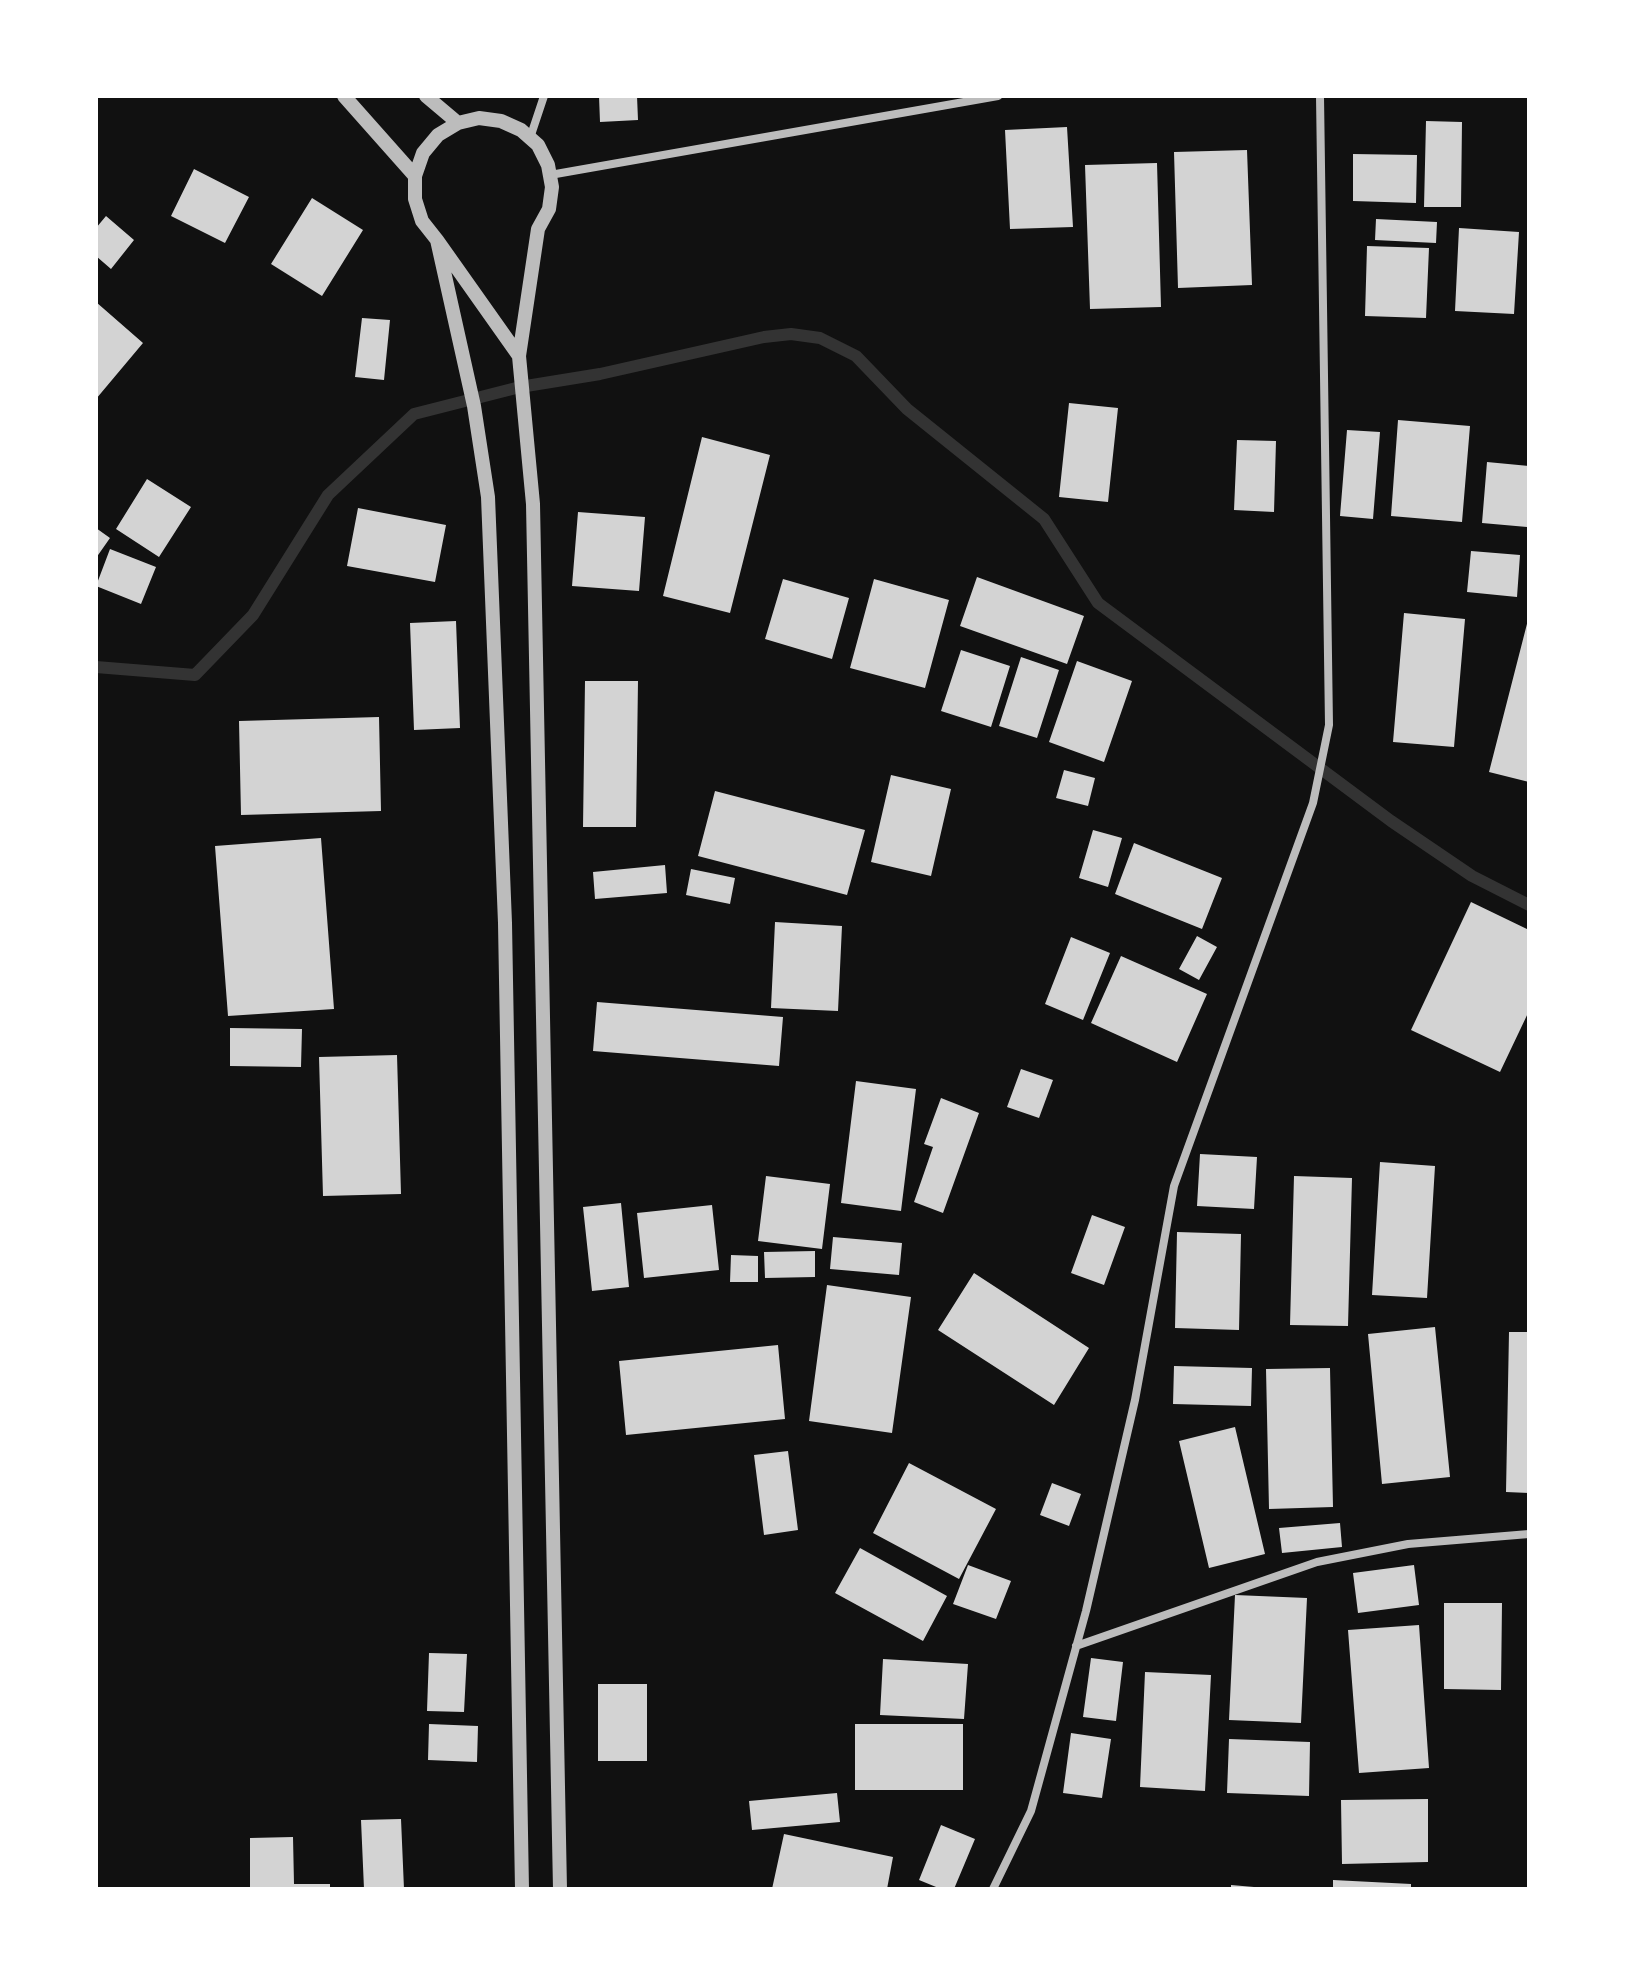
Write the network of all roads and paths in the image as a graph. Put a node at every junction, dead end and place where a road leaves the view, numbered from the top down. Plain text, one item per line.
1 (344, 96) edge
2 (426, 96) edge
3 (544, 96) edge
4 (998, 96) edge
5 (1320, 96) edge
6 (458, 123) junction
7 (530, 138) junction
8 (550, 175) junction
9 (415, 176) junction
10 (437, 240) junction
11 (519, 356) junction
12 (1529, 1534) edge
13 (1076, 1646) junction
14 (522, 1889) edge
15 (560, 1889) edge
16 (993, 1889) edge

1 - 9 street
2 - 6 street
3 - 7 street
4 - 8 street
5 - 13 street
6 - 7 street
6 - 9 street
7 - 8 street
8 - 11 street
9 - 10 street
10 - 11 street
10 - 14 street
11 - 15 street
12 - 13 street
13 - 16 street

